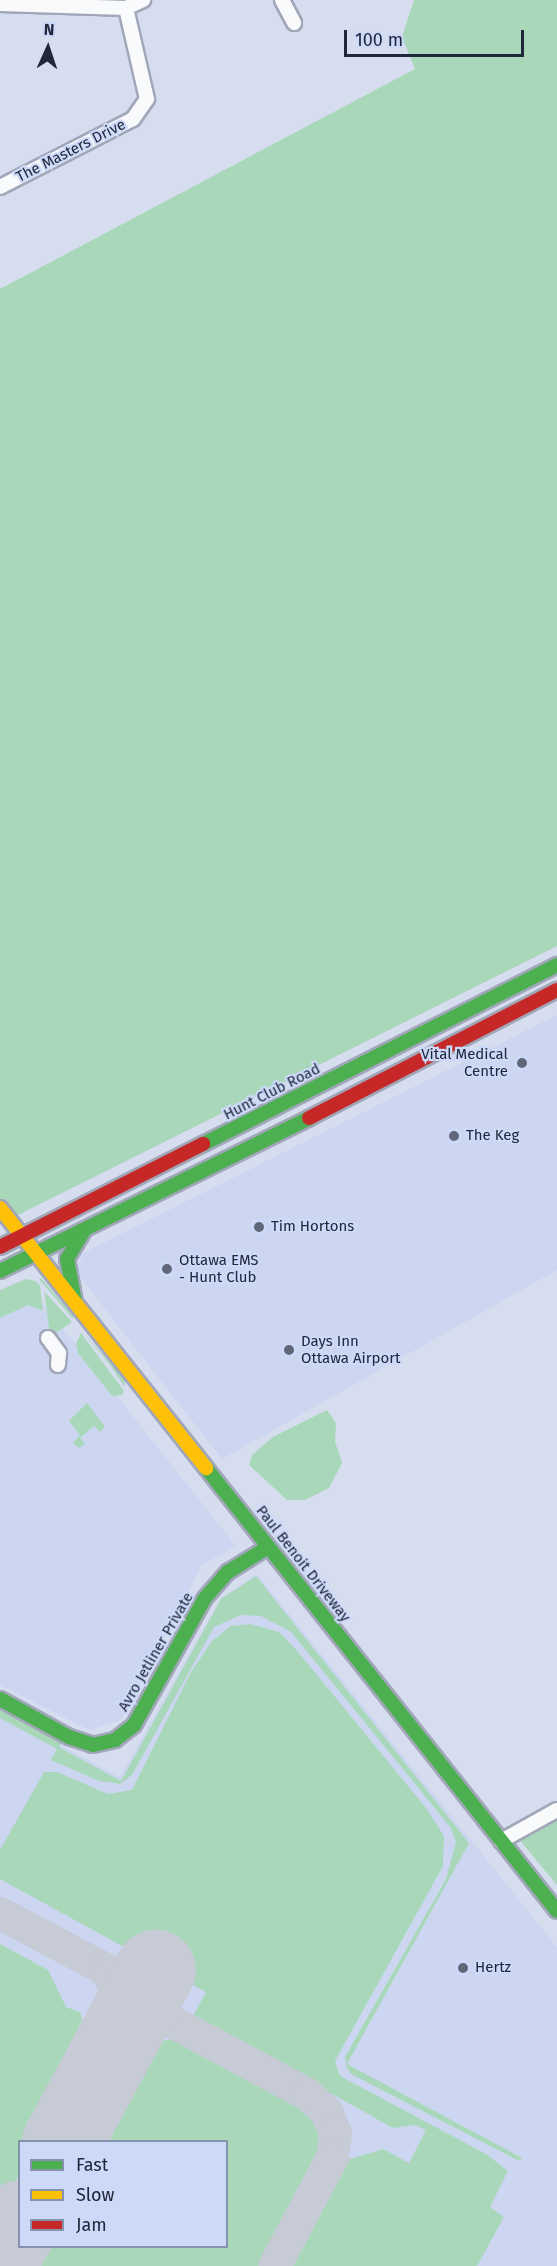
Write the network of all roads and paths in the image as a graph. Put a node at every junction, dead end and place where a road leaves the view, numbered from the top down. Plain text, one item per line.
1 (142, 0) edge
2 (282, 0) edge
3 (0, 4) edge
4 (126, 8) junction
5 (294, 23) dead end
6 (0, 187) edge
7 (557, 965) edge
8 (557, 990) edge
9 (0, 1208) edge
10 (84, 1230) junction
11 (23, 1236) junction
12 (0, 1247) edge
13 (36, 1253) junction
14 (0, 1271) edge
15 (75, 1302) junction
16 (54, 1342) dead end
17 (58, 1365) dead end
18 (268, 1547) junction
19 (0, 1699) edge
20 (557, 1810) edge
21 (501, 1841) junction
22 (557, 1911) edge

1 - 4 street
2 - 5 street
3 - 4 street
4 - 6 street, The Masters Drive
7 - 11 main road, Hunt Club Road
8 - 10 main road
9 - 11 main road, Paul Benoit Driveway
10 - 13 main road
10 - 15 main road
11 - 12 main road, Hunt Club Road
11 - 13 main road, Paul Benoit Driveway
13 - 14 main road
13 - 15 main road, Paul Benoit Driveway
15 - 18 main road, Paul Benoit Driveway
16 - 17 street
18 - 19 main road, Avro Jetliner Private
18 - 21 main road, Paul Benoit Driveway
20 - 21 street
21 - 22 main road, Paul Benoit Driveway

